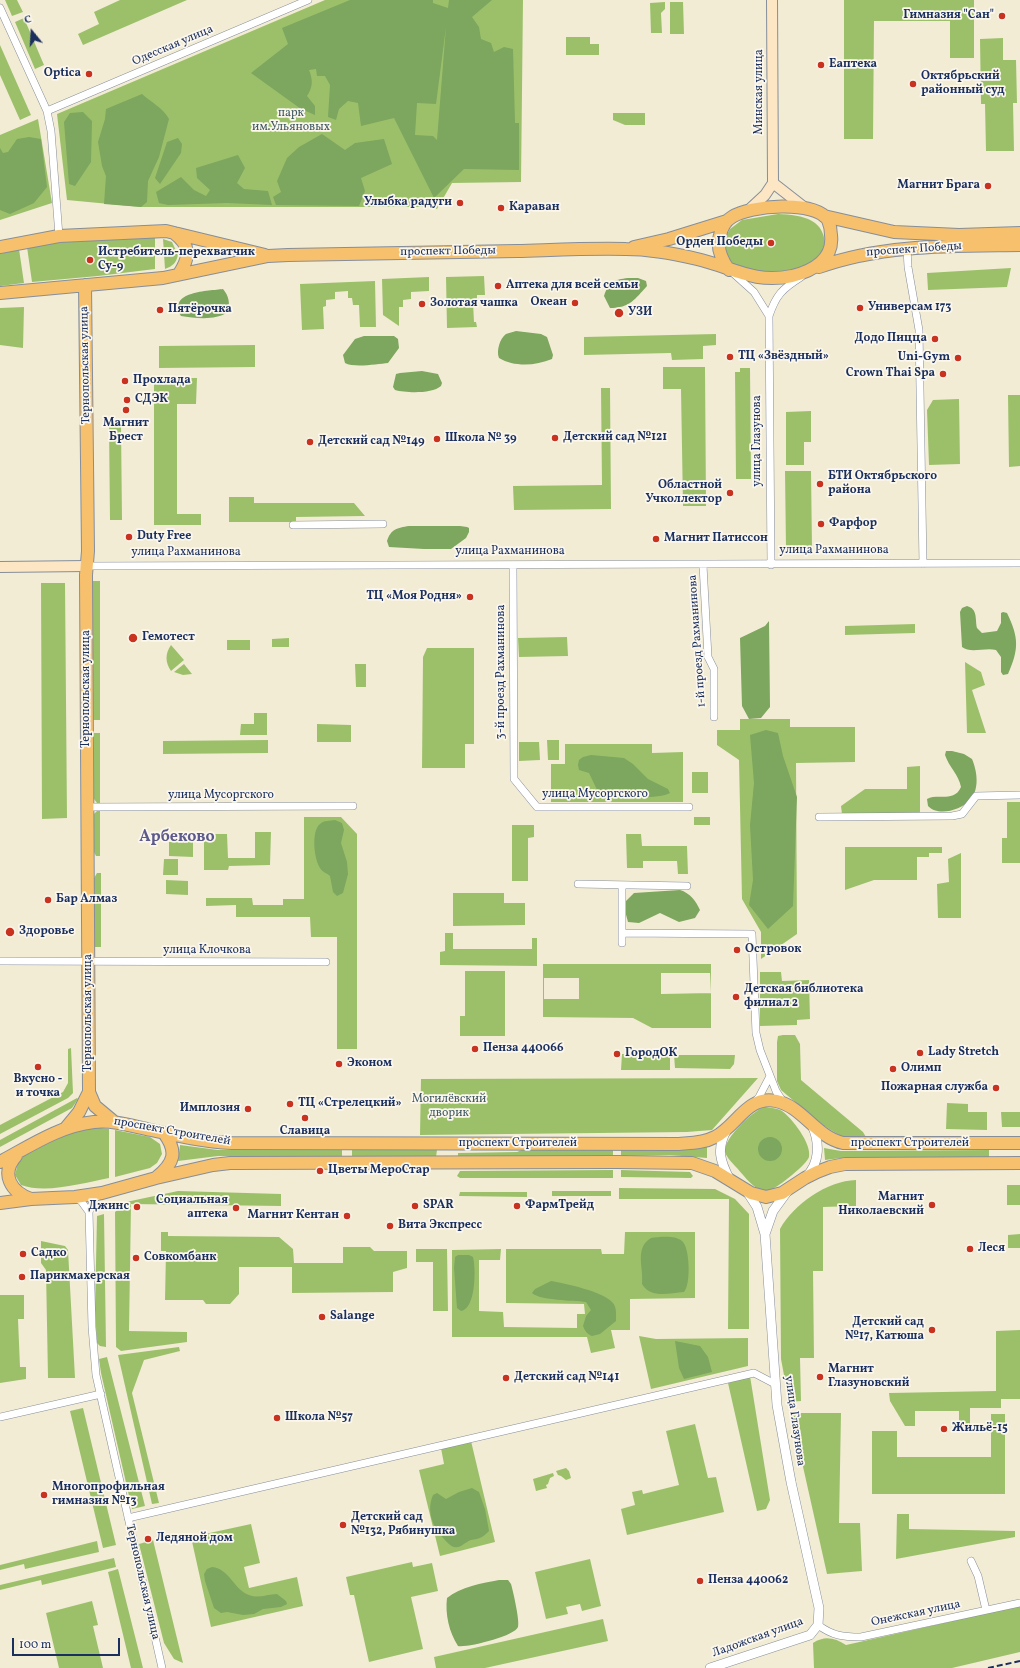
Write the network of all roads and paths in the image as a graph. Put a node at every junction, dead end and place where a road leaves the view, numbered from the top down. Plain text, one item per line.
1 (308, 0) edge
2 (772, 0) edge
3 (0, 8) edge
4 (47, 112) junction
5 (774, 183) junction
6 (751, 208) junction
7 (809, 210) junction
8 (824, 216) junction
9 (727, 220) junction
10 (174, 232) junction
11 (1020, 233) edge
12 (59, 236) junction
13 (1020, 245) edge
14 (0, 247) edge
15 (628, 249) junction
16 (907, 249) junction
17 (268, 256) junction
18 (729, 270) junction
19 (811, 270) junction
20 (179, 274) junction
21 (85, 285) junction
22 (0, 293) edge
23 (769, 316) junction
24 (383, 524) dead end
25 (293, 526) dead end
26 (1020, 563) edge
27 (923, 564) junction
28 (513, 565) junction
29 (703, 565) junction
30 (771, 565) junction
31 (86, 566) junction
32 (0, 567) edge
33 (714, 716) dead end
34 (514, 779) joint
35 (1020, 795) edge
36 (353, 806) dead end
37 (88, 807) junction
38 (689, 807) dead end
39 (819, 817) dead end
40 (578, 884) dead end
41 (622, 885) junction
42 (687, 886) dead end
43 (622, 933) junction
44 (622, 943) dead end
45 (0, 961) edge
46 (89, 962) junction
47 (326, 962) dead end
48 (770, 1076) junction
49 (89, 1092) junction
50 (753, 1104) junction
51 (785, 1104) junction
52 (113, 1121) junction
53 (812, 1125) junction
54 (728, 1128) junction
55 (65, 1129) junction
56 (164, 1133) junction
57 (1020, 1143) edge
58 (455, 1144) junction
59 (23, 1150) junction
60 (0, 1162) edge
61 (1020, 1163) edge
62 (455, 1164) junction
63 (156, 1178) junction
64 (804, 1178) junction
65 (730, 1180) junction
66 (792, 1186) junction
67 (745, 1189) junction
68 (102, 1194) junction
69 (75, 1198) junction
70 (31, 1199) junction
71 (0, 1203) edge
72 (89, 1212) junction
73 (766, 1234) junction
74 (775, 1384) junction
75 (101, 1394) junction
76 (0, 1417) edge
77 (128, 1518) junction
78 (971, 1561) dead end
79 (1020, 1603) edge
80 (819, 1608) joint
81 (986, 1610) junction
82 (818, 1625) junction
83 (162, 1668) edge
84 (710, 1668) edge

1 - 4 street, Одесская улица
2 - 5 main road, Минская улица
3 - 4 street
4 - 12 street
5 - 6 main road
5 - 7 main road
6 - 7 main road
6 - 9 main road
7 - 8 main road
8 - 11 main road, проспект Победы
8 - 19 main road
9 - 15 main road, проспект Победы
9 - 18 main road
10 - 12 main road, проспект Победы
10 - 17 main road, проспект Победы
10 - 20 main road
12 - 14 main road, проспект Победы
13 - 16 main road, проспект Победы
15 - 17 main road, проспект Победы
15 - 18 main road, проспект Победы
16 - 19 main road, проспект Победы
16 - 27 street
17 - 20 main road, проспект Победы
18 - 19 main road
18 - 23 street, улица Глазунова
19 - 23 street, улица Глазунова
20 - 21 main road, проспект Победы
21 - 22 main road, проспект Победы
21 - 31 main road, Тернопольская улица
23 - 30 street, улица Глазунова
24 - 25 street
26 - 27 street, улица Рахманинова
27 - 30 street, улица Рахманинова
28 - 29 street, улица Рахманинова
28 - 31 street, улица Рахманинова
28 - 34 street, 3-й проезд Рахманинова
29 - 30 street, улица Рахманинова
29 - 33 street, 1-й проезд Рахманинова
31 - 32 main road, улица Рахманинова
31 - 37 main road, Тернопольская улица
34 - 38 street, улица Мусоргского
35 - 39 street
36 - 37 street, улица Мусоргского
37 - 46 main road, Тернопольская улица
40 - 41 street
41 - 42 street
41 - 43 street
43 - 44 street
43 - 48 street
45 - 46 street, улица Клочкова
46 - 47 street, улица Клочкова
46 - 49 main road, Тернопольская улица
48 - 50 street
48 - 51 street
49 - 52 main road, Тернопольская улица
49 - 55 main road, Тернопольская улица
50 - 51 main road, проспект Строителей
50 - 54 main road, проспект Строителей
51 - 53 main road, проспект Строителей
52 - 55 main road, проспект Строителей
52 - 56 main road, проспект Строителей
53 - 57 main road, проспект Строителей
53 - 64 street
54 - 58 main road, проспект Строителей
54 - 65 street
55 - 59 main road, проспект Строителей
56 - 58 main road, проспект Строителей
56 - 63 main road
58 - 62 main road
59 - 60 main road, проспект Строителей
59 - 70 main road
61 - 64 main road, проспект Строителей
62 - 63 main road, проспект Строителей
62 - 65 main road, проспект Строителей
63 - 68 main road, проспект Строителей
64 - 66 main road, проспект Строителей
65 - 67 main road, проспект Строителей
66 - 67 main road, проспект Строителей
66 - 73 street, улица Глазунова
67 - 73 street, улица Глазунова
68 - 69 main road, проспект Строителей
68 - 72 street
69 - 70 main road, проспект Строителей
69 - 72 street
70 - 71 main road, проспект Строителей
72 - 75 street, Тернопольская улица
73 - 74 street, улица Глазунова
74 - 77 street
74 - 80 street, улица Глазунова
75 - 76 street
75 - 77 street, Тернопольская улица
77 - 83 street, Тернопольская улица
78 - 81 street
79 - 81 street, Онежская улица
80 - 82 street, Ладожская улица
81 - 82 street, Онежская улица
82 - 84 street, Ладожская улица

